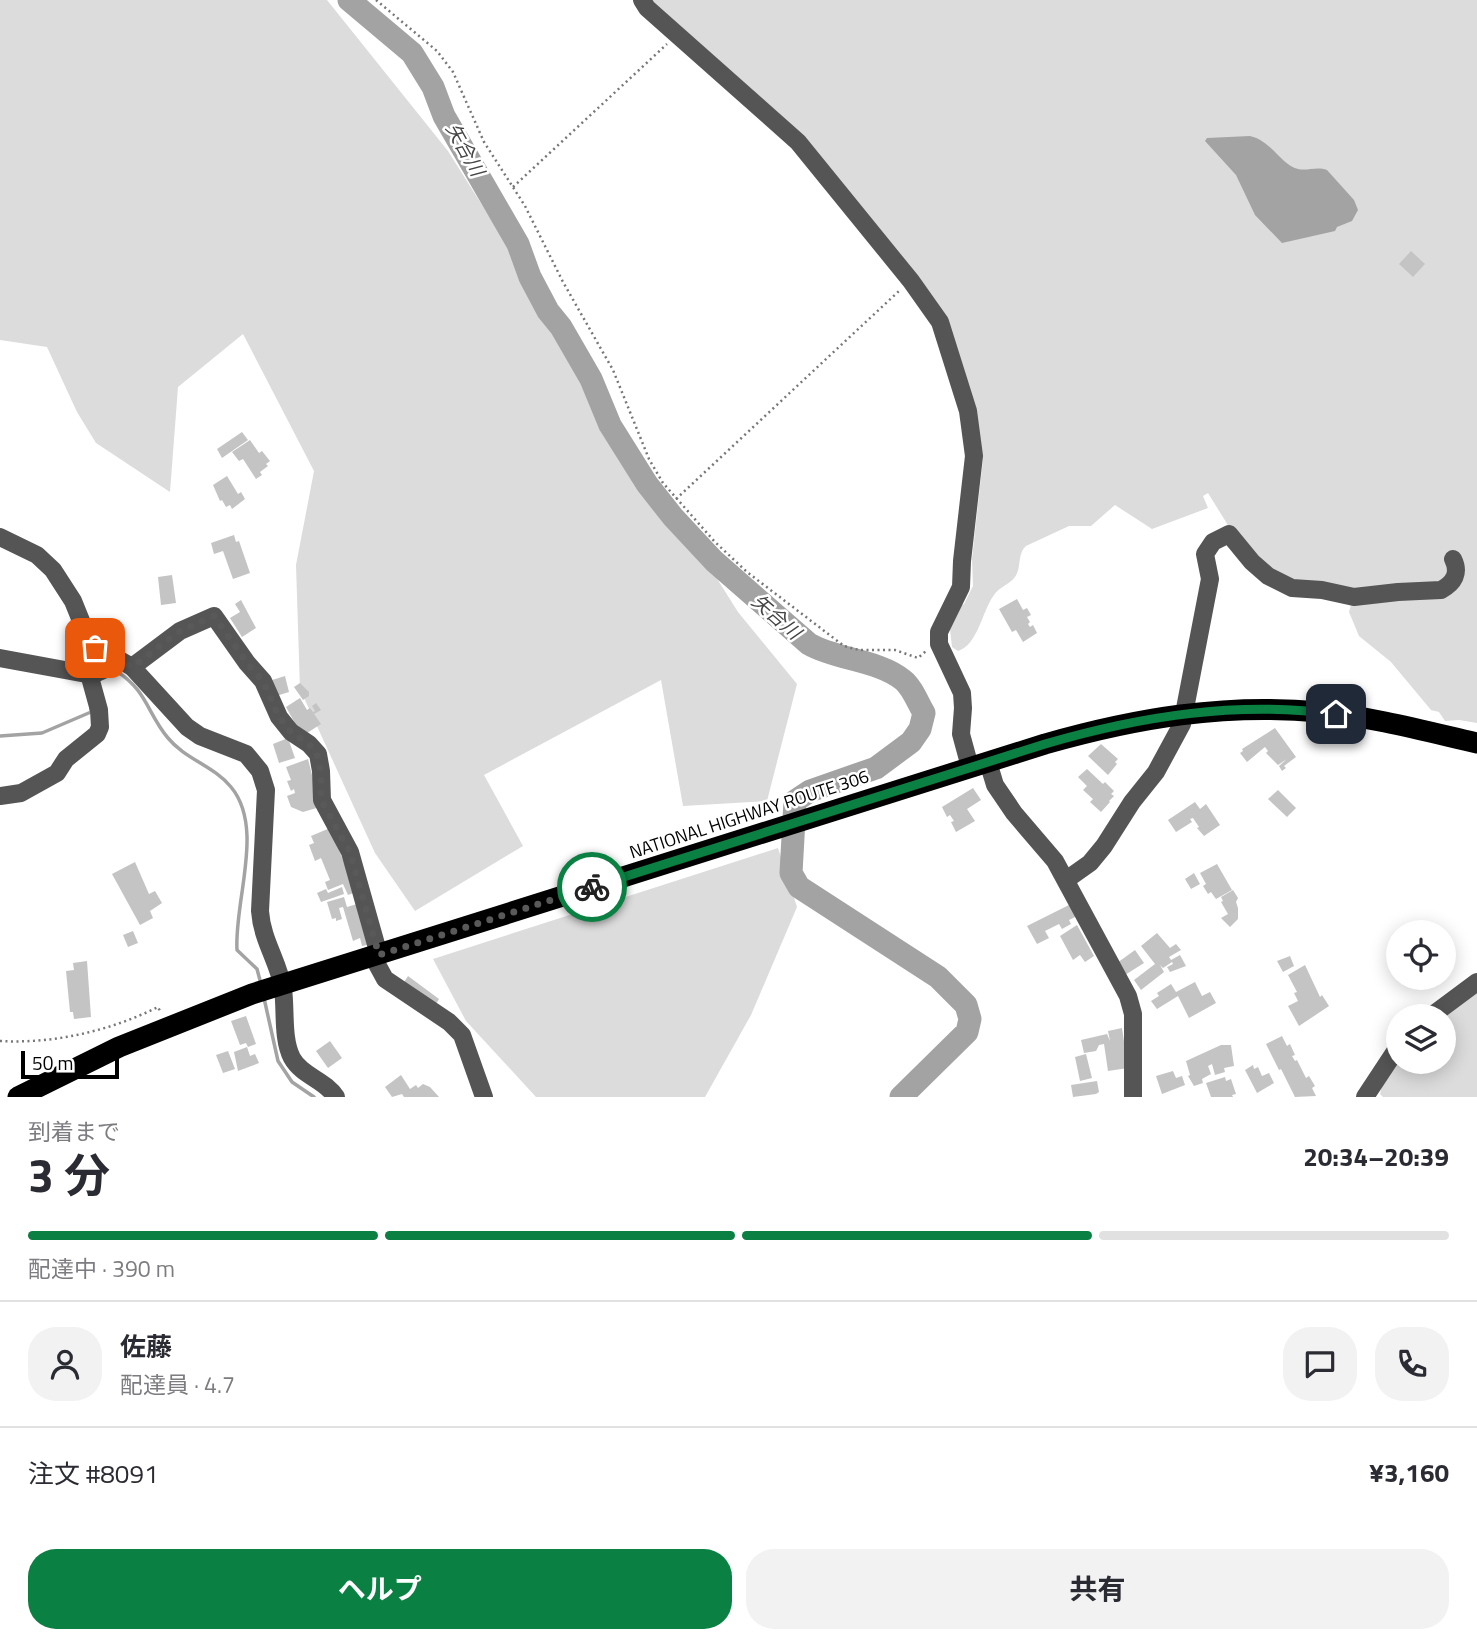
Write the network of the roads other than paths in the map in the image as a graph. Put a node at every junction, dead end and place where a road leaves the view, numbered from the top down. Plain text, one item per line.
1 (642, 0) edge
2 (0, 537) edge
3 (1453, 559) dead end
4 (0, 658) edge
5 (105, 669) junction
6 (1185, 713) junction
7 (1477, 743) edge
8 (979, 765) junction
9 (0, 796) edge
10 (1066, 880) junction
11 (376, 956) junction
12 (1477, 982) edge
13 (279, 986) junction
14 (1447, 1004) edge
15 (1386, 1065) edge
16 (18, 1097) edge
17 (336, 1097) edge
18 (484, 1097) edge
19 (1133, 1097) edge
20 (1365, 1097) edge

1 - 8 street
2 - 5 street
3 - 6 street
4 - 5 street
5 - 9 street
5 - 11 street
5 - 13 street
6 - 7 highway, NATIONAL HIGHWAY ROUTE 306
6 - 8 highway, NATIONAL HIGHWAY ROUTE 306
6 - 10 street
8 - 10 street
8 - 11 highway, NATIONAL HIGHWAY ROUTE 306
10 - 19 street
11 - 13 highway, NATIONAL HIGHWAY ROUTE 306
11 - 18 street
12 - 14 street
13 - 16 highway, NATIONAL HIGHWAY ROUTE 306
13 - 17 street
15 - 20 street

